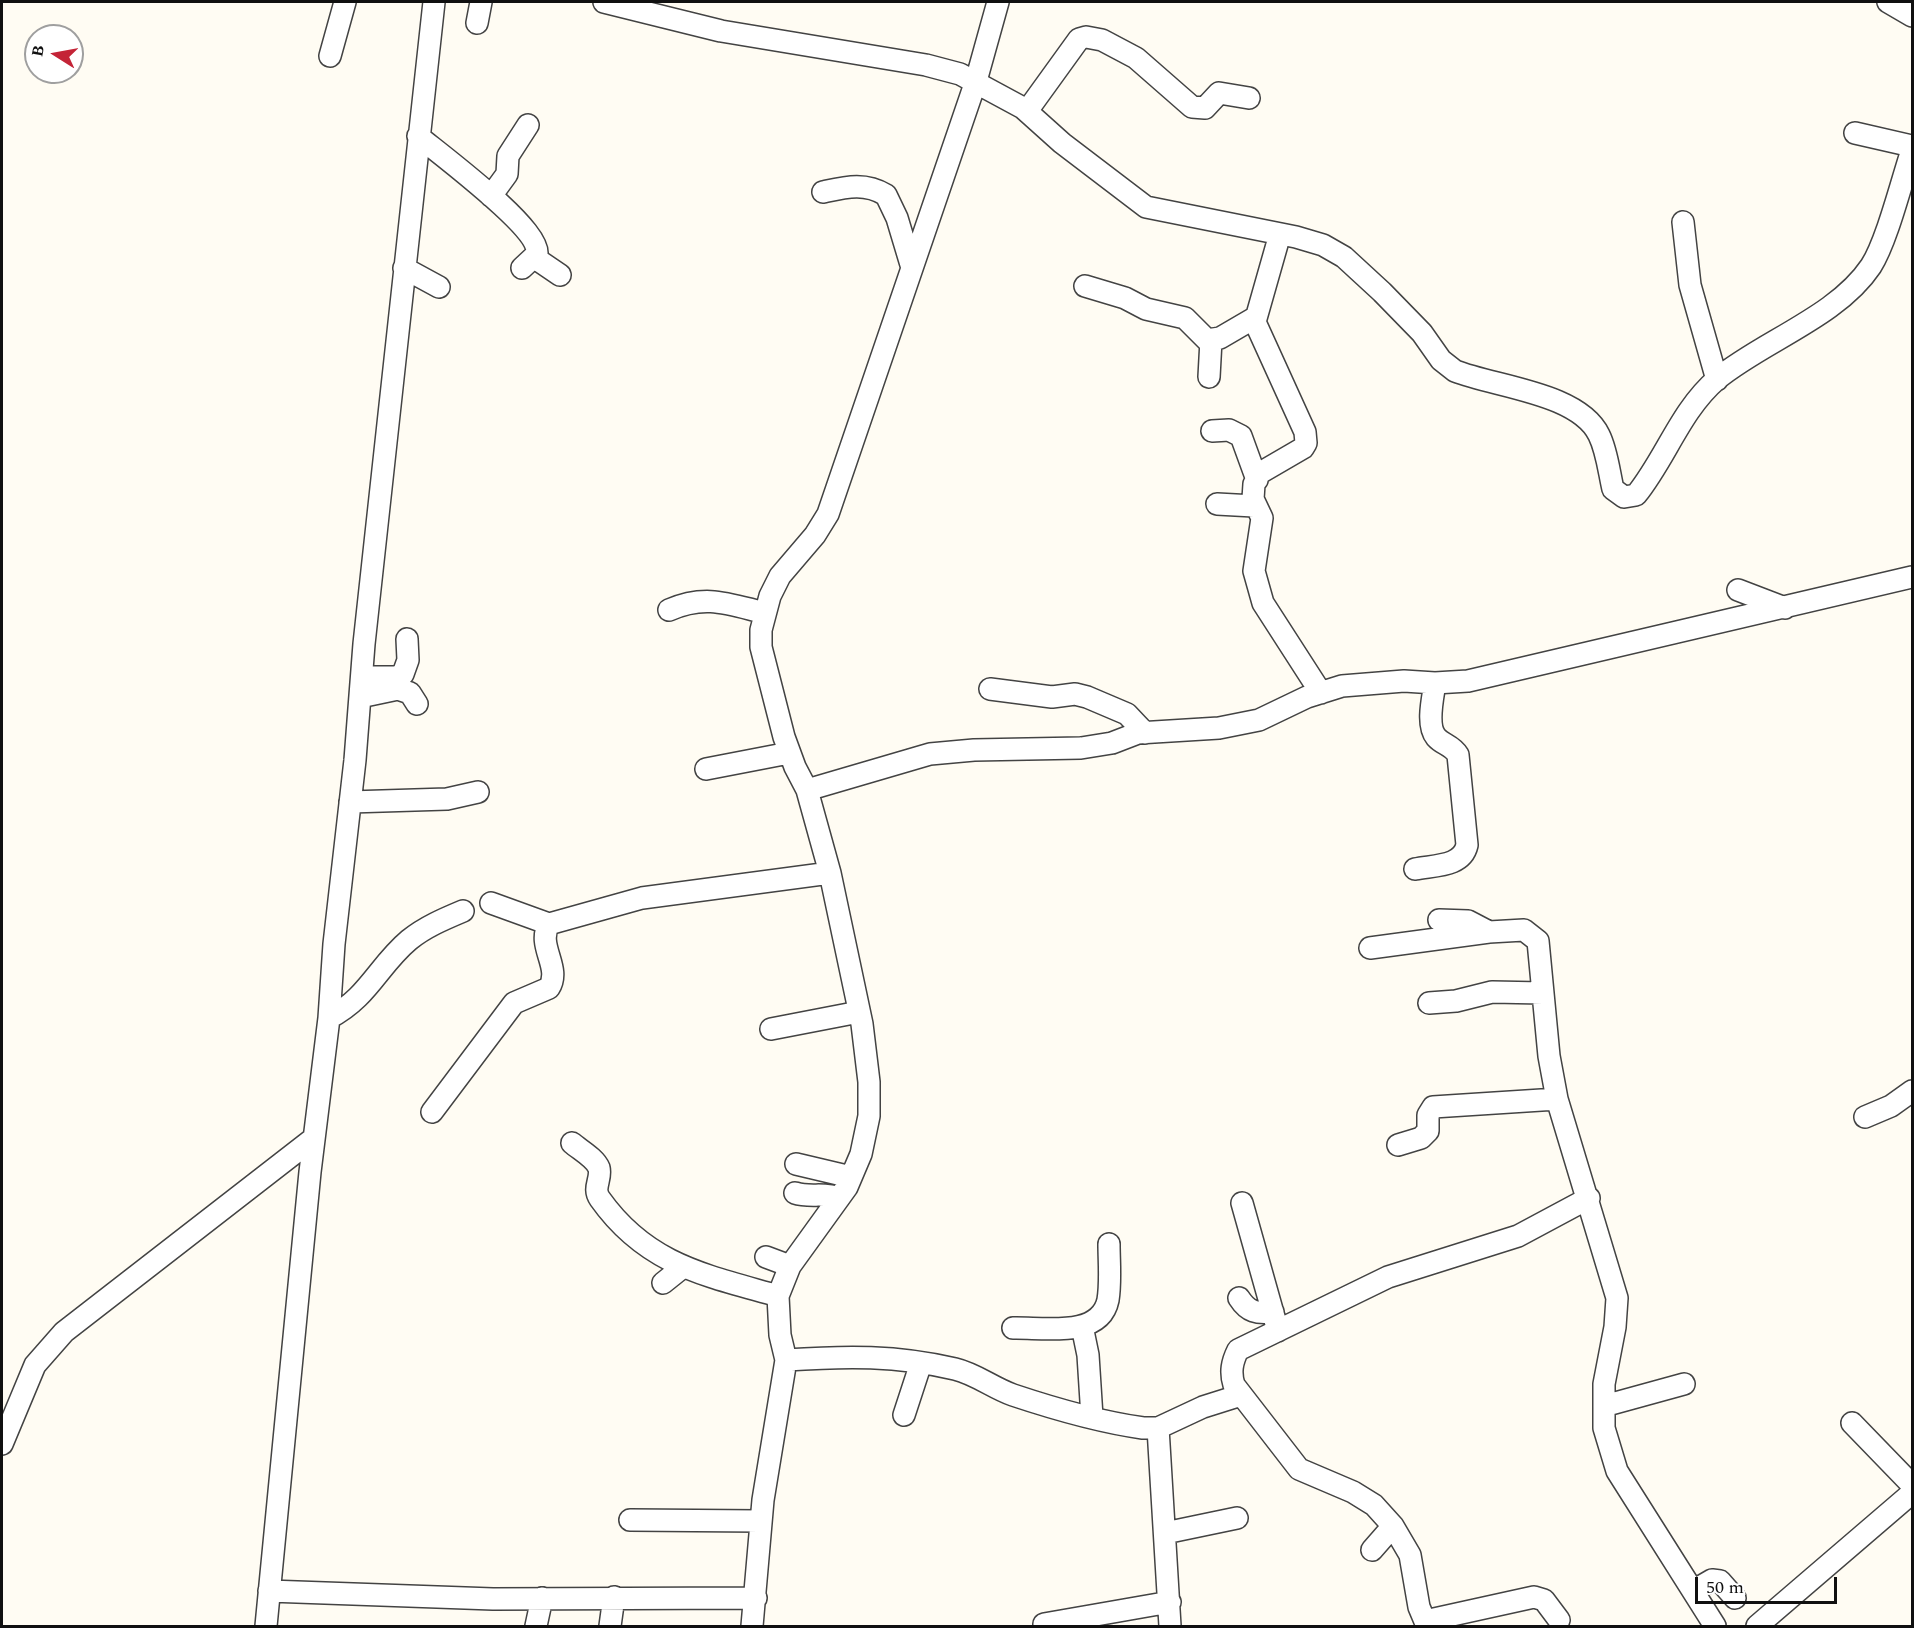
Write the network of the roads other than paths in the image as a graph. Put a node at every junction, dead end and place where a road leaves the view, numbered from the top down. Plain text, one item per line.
1 (345, 2) edge
2 (434, 2) edge
3 (481, 2) edge
4 (604, 2) edge
5 (999, 2) edge
6 (477, 23) dead end
7 (330, 56) dead end
8 (976, 81) junction
9 (1249, 98) dead end
10 (1027, 111) junction
11 (528, 125) dead end
12 (1855, 133) dead end
13 (418, 136) junction
14 (1912, 148) edge
15 (823, 192) dead end
16 (491, 196) junction
17 (1683, 222) dead end
18 (1280, 234) junction
19 (404, 268) junction
20 (912, 268) junction
21 (560, 275) dead end
22 (1085, 286) dead end
23 (439, 287) dead end
24 (1256, 317) junction
25 (1211, 340) junction
26 (1209, 377) dead end
27 (1717, 380) junction
28 (1212, 431) dead end
29 (1257, 480) junction
30 (1217, 504) dead end
31 (1254, 506) junction
32 (1912, 578) edge
33 (1738, 590) dead end
34 (1785, 608) junction
35 (669, 610) dead end
36 (765, 613) junction
37 (407, 639) dead end
38 (1434, 683) junction
39 (361, 687) junction
40 (990, 689) dead end
41 (1321, 693) junction
42 (417, 704) dead end
43 (1145, 733) junction
44 (789, 753) junction
45 (706, 769) dead end
46 (807, 790) junction
47 (478, 792) dead end
48 (350, 802) junction
49 (1415, 869) dead end
50 (830, 873) junction
51 (491, 903) dead end
52 (463, 911) dead end
53 (1439, 920) dead end
54 (549, 924) junction
55 (1489, 932) junction
56 (1370, 948) dead end
57 (1543, 993) junction
58 (1429, 1003) dead end
59 (859, 1012) junction
60 (330, 1018) junction
61 (771, 1029) dead end
62 (1912, 1091) edge
63 (1557, 1099) junction
64 (432, 1112) dead end
65 (1865, 1117) dead end
66 (314, 1138) junction
67 (572, 1143) dead end
68 (1398, 1145) dead end
69 (796, 1164) dead end
70 (852, 1177) junction
71 (795, 1192) dead end
72 (839, 1198) junction
73 (1589, 1198) junction
74 (1242, 1203) dead end
75 (1109, 1244) dead end
76 (766, 1257) dead end
77 (790, 1266) junction
78 (683, 1267) junction
79 (663, 1283) dead end
80 (778, 1296) junction
81 (1239, 1298) dead end
82 (1276, 1321) junction
83 (1082, 1326) junction
84 (1013, 1328) dead end
85 (786, 1360) junction
86 (921, 1363) junction
87 (1684, 1384) dead end
88 (1242, 1395) junction
89 (1604, 1406) junction
90 (904, 1415) dead end
91 (1092, 1417) junction
92 (1852, 1423) dead end
93 (1158, 1428) junction
94 (2, 1444) edge
95 (1912, 1485) edge
96 (1912, 1493) edge
97 (1237, 1518) dead end
98 (630, 1520) dead end
99 (760, 1521) junction
100 (1393, 1526) junction
101 (1165, 1533) junction
102 (1372, 1550) dead end
103 (269, 1591) junction
104 (1693, 1591) junction
105 (614, 1597) junction
106 (542, 1598) junction
107 (756, 1598) junction
108 (1736, 1598) dead end
109 (1170, 1602) junction
110 (1559, 1620) dead end
111 (1044, 1624) dead end
112 (1426, 1624) edge
113 (266, 1626) edge
114 (536, 1626) edge
115 (610, 1626) edge
116 (752, 1626) edge
117 (1170, 1626) edge
118 (1715, 1626) edge
119 (1757, 1626) edge

1 - 7 street
2 - 13 street
3 - 6 street
4 - 8 street
5 - 8 street
8 - 10 street
8 - 20 street
9 - 10 street
10 - 18 street
11 - 16 street
12 - 14 street
13 - 16 street
13 - 19 street
14 - 27 street
15 - 20 street
16 - 21 street
17 - 27 street
18 - 24 street
18 - 27 street
19 - 23 street
19 - 39 street
20 - 36 street
22 - 25 street
24 - 25 street
24 - 29 street
25 - 26 street
28 - 29 street
29 - 31 street
30 - 31 street
31 - 41 street
32 - 34 street
33 - 34 street
34 - 38 street
35 - 36 street
36 - 44 street
37 - 39 street
38 - 41 street
38 - 49 street
39 - 42 street
39 - 48 street
40 - 43 street
41 - 43 street
43 - 46 street
44 - 45 street
44 - 46 street
46 - 50 street
47 - 48 street
48 - 60 street
50 - 54 street
50 - 59 street
51 - 54 street
52 - 60 street
53 - 55 street
54 - 64 street
55 - 56 street
55 - 57 street
57 - 58 street
57 - 63 street
59 - 61 street
59 - 70 street
60 - 66 street
62 - 65 street
63 - 68 street
63 - 73 street
66 - 94 street
66 - 103 street
67 - 78 street
69 - 70 street
70 - 72 street
71 - 72 street
72 - 77 street
73 - 82 street
73 - 89 street
74 - 82 street
75 - 83 street
76 - 77 street
77 - 80 street
78 - 79 street
78 - 80 street
80 - 85 street
81 - 82 street
82 - 88 street
83 - 84 street
83 - 91 street
85 - 86 street
85 - 99 street
86 - 90 street
86 - 91 street
87 - 89 street
88 - 93 street
88 - 100 street
89 - 104 street
91 - 93 street
92 - 95 street
93 - 101 street
96 - 119 street
97 - 101 street
98 - 99 street
99 - 107 street
100 - 102 street
100 - 112 street
101 - 109 street
103 - 106 street
103 - 113 street
104 - 108 street
104 - 118 street
105 - 106 street
105 - 107 street
105 - 115 street
106 - 114 street
107 - 116 street
109 - 111 street
109 - 117 street
110 - 112 street

